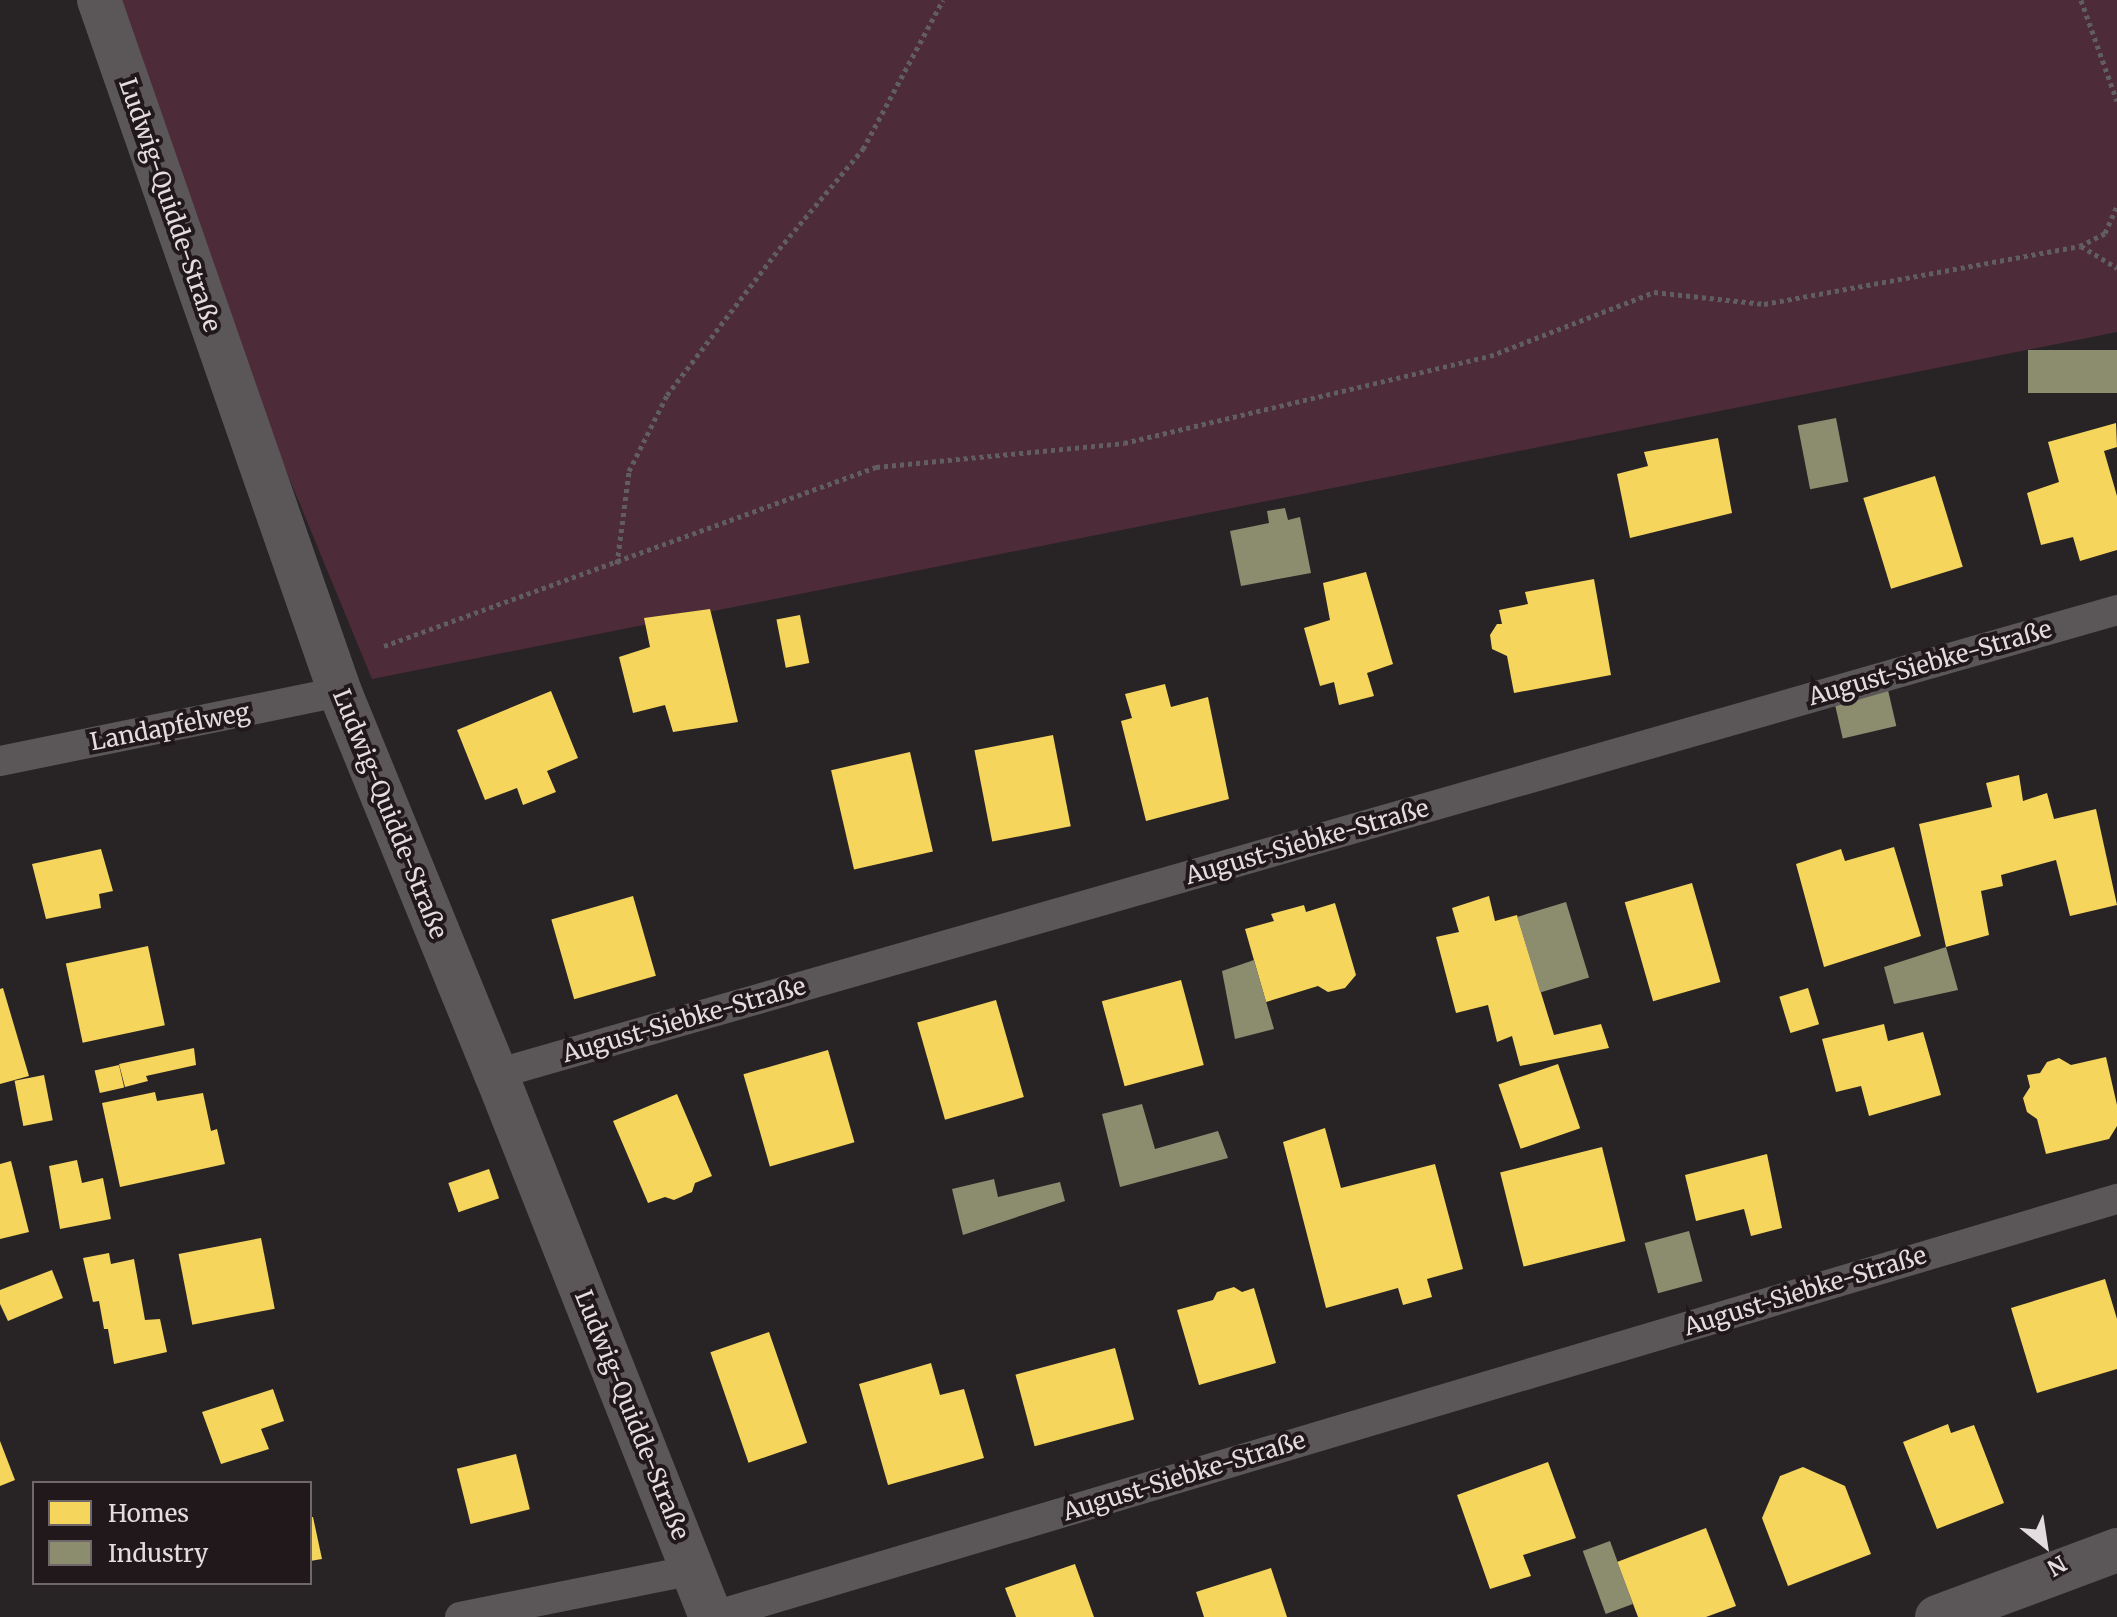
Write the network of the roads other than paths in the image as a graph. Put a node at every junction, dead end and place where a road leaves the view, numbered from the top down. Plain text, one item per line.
1 (99, 0) edge
2 (2117, 610) edge
3 (335, 678) junction
4 (0, 761) edge
5 (496, 1074) junction
6 (2117, 1199) edge
7 (2117, 1550) edge
8 (693, 1570) junction
9 (460, 1617) edge
10 (711, 1617) edge
11 (1937, 1617) edge

1 - 3 street, Ludwig-Quidde-Straße
2 - 5 lane, August-Siebke-Straße
3 - 4 lane, Landapfelweg
3 - 5 street, Ludwig-Quidde-Straße
5 - 8 street, Ludwig-Quidde-Straße
6 - 10 lane, August-Siebke-Straße
7 - 11 street
8 - 9 lane
8 - 10 street, Ludwig-Quidde-Straße

